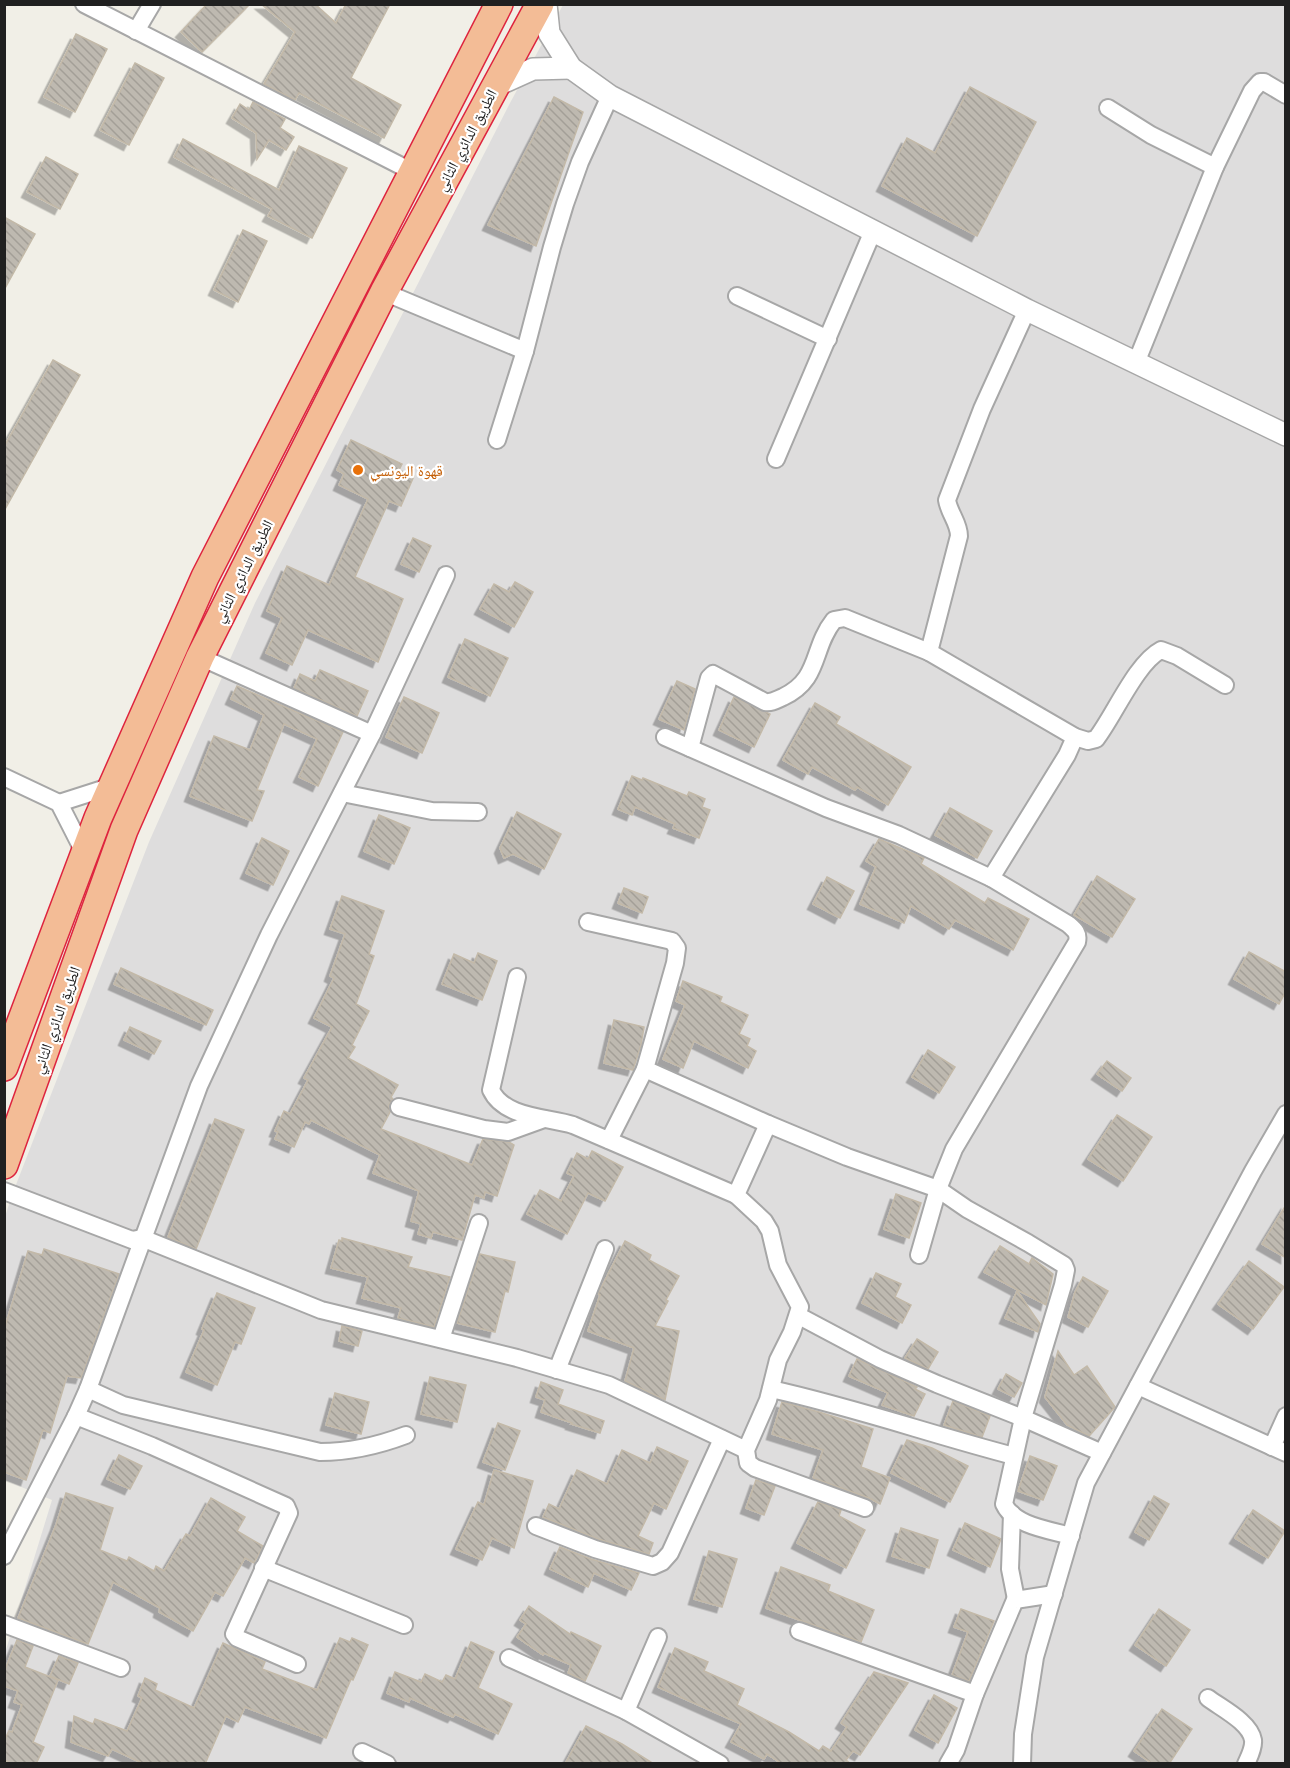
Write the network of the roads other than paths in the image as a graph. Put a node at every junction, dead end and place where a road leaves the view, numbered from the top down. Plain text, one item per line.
1 (84, 4) edge
2 (152, 4) edge
3 (499, 4) edge
4 (540, 4) edge
5 (546, 4) edge
6 (136, 31) junction
7 (571, 68) junction
8 (494, 87) junction
9 (1286, 95) edge
10 (609, 96) junction
11 (1108, 108) dead end
12 (1215, 167) junction
13 (413, 172) junction
14 (873, 231) junction
15 (384, 292) junction
16 (737, 297) dead end
17 (1028, 310) junction
18 (828, 339) junction
19 (525, 351) junction
20 (1136, 363) junction
21 (1286, 435) edge
22 (497, 440) dead end
23 (776, 459) dead end
24 (446, 574) dead end
25 (929, 652) junction
26 (200, 657) junction
27 (1224, 684) dead end
28 (372, 734) junction
29 (665, 737) dead end
30 (1075, 737) junction
31 (690, 748) junction
32 (4, 777) edge
33 (112, 786) junction
34 (342, 793) junction
35 (58, 803) junction
36 (478, 812) dead end
37 (85, 854) junction
38 (991, 878) junction
39 (588, 922) dead end
40 (517, 977) dead end
41 (4, 1066) edge
42 (645, 1069) junction
43 (399, 1107) dead end
44 (1286, 1114) edge
45 (544, 1119) junction
46 (768, 1124) junction
47 (609, 1140) junction
48 (4, 1165) edge
49 (938, 1189) junction
50 (4, 1191) edge
51 (736, 1195) junction
52 (479, 1223) dead end
53 (142, 1238) junction
54 (605, 1249) dead end
55 (919, 1255) dead end
56 (799, 1316) junction
57 (441, 1339) junction
58 (557, 1370) junction
59 (1138, 1386) junction
60 (88, 1389) junction
61 (771, 1389) junction
62 (76, 1416) junction
63 (1286, 1416) edge
64 (1023, 1418) junction
65 (406, 1435) dead end
66 (722, 1439) junction
67 (746, 1450) junction
68 (1279, 1450) edge
69 (1102, 1453) junction
70 (1014, 1456) junction
71 (866, 1508) dead end
72 (1012, 1514) junction
73 (536, 1526) dead end
74 (1071, 1536) junction
75 (4, 1556) edge
76 (263, 1568) junction
77 (1054, 1594) junction
78 (1016, 1599) junction
79 (4, 1624) edge
80 (404, 1625) dead end
81 (798, 1630) dead end
82 (658, 1637) dead end
83 (509, 1658) dead end
84 (297, 1664) dead end
85 (121, 1668) dead end
86 (975, 1694) junction
87 (1208, 1698) dead end
88 (626, 1710) junction
89 (362, 1752) dead end
90 (387, 1764) edge
91 (720, 1764) edge
92 (948, 1764) edge
93 (1022, 1764) edge
94 (1246, 1764) edge

1 - 6 street
2 - 6 street
3 - 13 highway, الطريق الدائري الثاني
4 - 8 highway, الطريق الدائري الثاني
5 - 7 street
6 - 13 street
7 - 8 street
7 - 10 street
8 - 15 highway, الطريق الدائري الثاني
9 - 12 street
10 - 14 street
10 - 19 street
11 - 12 street
12 - 20 street
13 - 33 highway, الطريق الدائري الثاني
14 - 17 street
14 - 18 street
15 - 19 street
15 - 26 highway, الطريق الدائري الثاني
16 - 18 street
17 - 20 street
17 - 25 street
18 - 23 street
19 - 22 street
20 - 21 street
24 - 28 street
25 - 30 street
25 - 31 street
26 - 28 street
26 - 48 highway, الطريق الدائري الثاني
27 - 30 street
28 - 34 street
29 - 31 street
30 - 38 street
31 - 38 street
32 - 35 street
33 - 35 street
33 - 37 highway, الطريق الدائري الثاني
34 - 36 street
34 - 53 street
35 - 37 street
37 - 41 highway, الطريق الدائري الثاني
38 - 49 street
39 - 42 street
40 - 45 street
42 - 46 street
42 - 47 street
43 - 45 street
44 - 59 street
45 - 47 street
46 - 49 street
46 - 51 street
47 - 51 street
49 - 55 street
49 - 64 street
50 - 53 street
51 - 56 street
52 - 57 street
53 - 57 street
53 - 60 street
54 - 58 street
56 - 61 street
56 - 64 street
57 - 58 street
58 - 66 street
59 - 68 street
59 - 69 street
60 - 62 street
60 - 65 street
61 - 67 street
61 - 70 street
62 - 75 street
62 - 76 street
63 - 68 street
64 - 69 street
64 - 70 street
66 - 67 street
66 - 73 street
67 - 71 street
69 - 74 street
70 - 72 street
72 - 74 street
72 - 78 street
74 - 77 street
76 - 80 street
76 - 84 street
77 - 78 street
77 - 93 street
78 - 86 street
79 - 85 street
81 - 86 street
82 - 88 street
83 - 88 street
86 - 92 street
87 - 94 street
88 - 91 street
89 - 90 street

